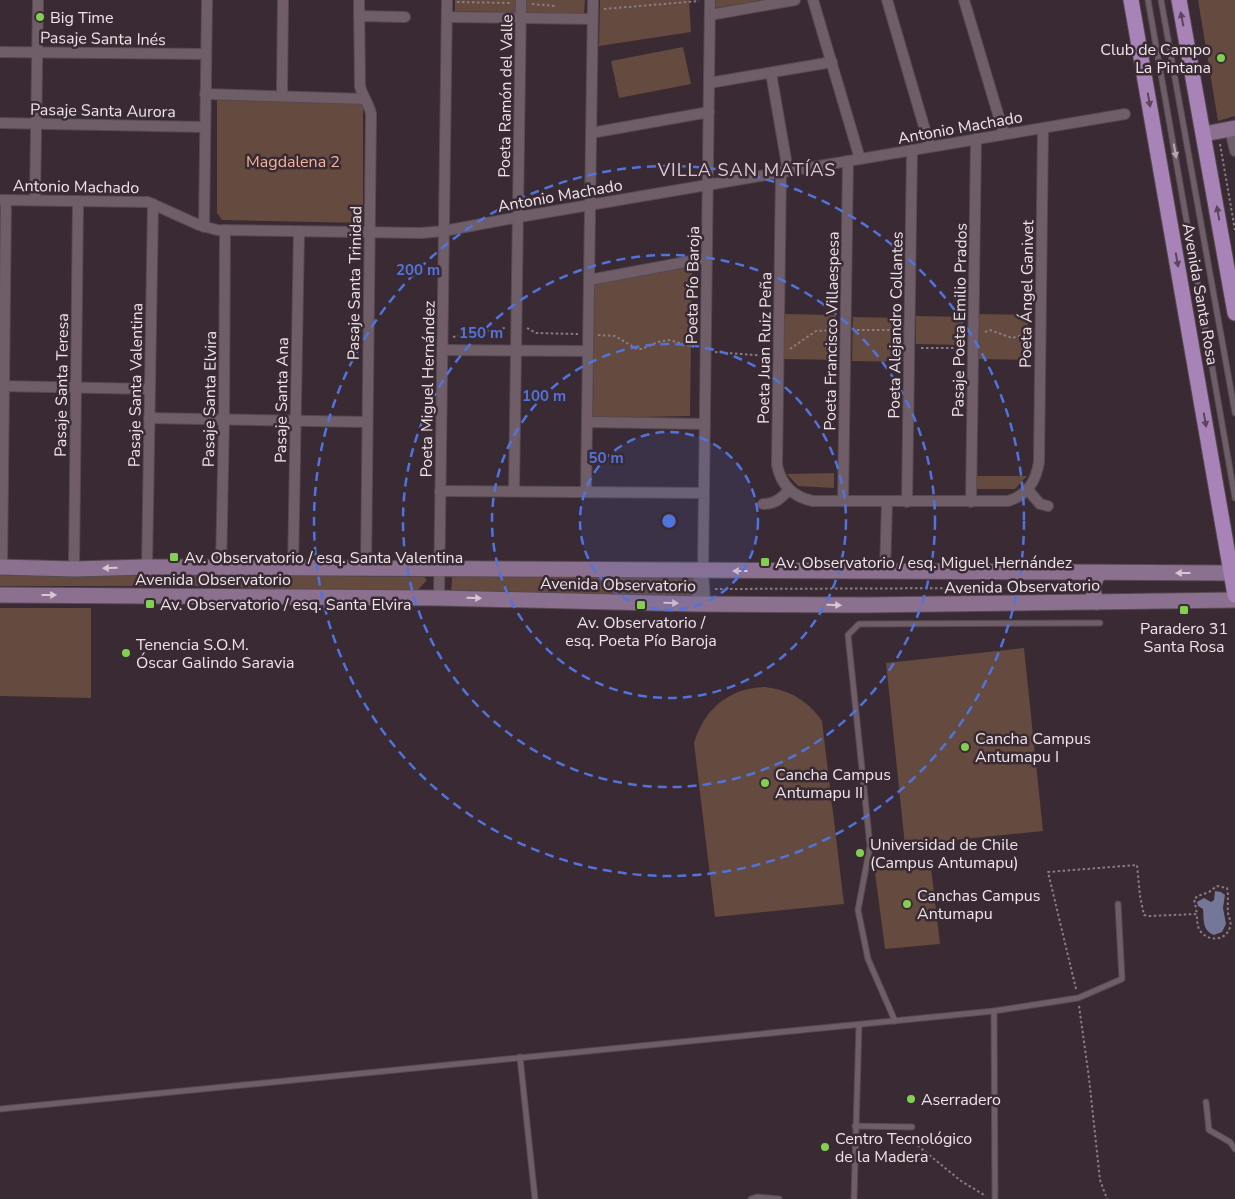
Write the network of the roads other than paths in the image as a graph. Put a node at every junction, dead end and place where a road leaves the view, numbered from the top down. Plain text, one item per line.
1 (38, 0) edge
2 (207, 0) edge
3 (283, 0) edge
4 (359, 0) edge
5 (710, 0) edge
6 (796, 0) edge
7 (813, 0) edge
8 (887, 0) edge
9 (964, 0) edge
10 (1131, 0) edge
11 (1148, 0) edge
12 (1160, 0) edge
13 (1179, 0) edge
14 (447, 1) edge
15 (521, 2) edge
16 (592, 10) edge
17 (710, 15) junction
18 (359, 16) junction
19 (405, 17) dead end
20 (447, 17) junction
21 (521, 18) junction
22 (0, 52) edge
23 (37, 52) junction
24 (206, 54) junction
25 (832, 62) junction
26 (771, 73) junction
27 (709, 83) junction
28 (205, 94) junction
29 (282, 96) junction
30 (365, 99) junction
31 (709, 112) junction
32 (1125, 114) dead end
33 (0, 123) edge
34 (36, 124) junction
35 (205, 127) junction
36 (1043, 128) junction
37 (1233, 129) edge
38 (591, 133) junction
39 (1004, 134) junction
40 (1204, 134) junction
41 (976, 139) junction
42 (930, 147) junction
43 (912, 150) junction
44 (1235, 152) edge
45 (860, 159) junction
46 (848, 161) junction
47 (785, 172) junction
48 (708, 185) junction
49 (3, 200) edge
50 (35, 200) junction
51 (78, 201) junction
52 (153, 204) junction
53 (590, 205) junction
54 (519, 217) junction
55 (204, 226) junction
56 (226, 230) junction
57 (299, 231) junction
58 (444, 231) junction
59 (369, 232) junction
60 (707, 258) junction
61 (589, 280) junction
62 (1235, 309) edge
63 (442, 350) junction
64 (516, 350) junction
65 (588, 351) junction
66 (2, 386) edge
67 (76, 388) junction
68 (150, 389) junction
69 (1235, 413) edge
70 (149, 418) junction
71 (224, 419) junction
72 (296, 421) junction
73 (367, 422) junction
74 (587, 422) junction
75 (705, 424) junction
76 (789, 490) junction
77 (1028, 490) junction
78 (440, 491) junction
79 (514, 491) junction
80 (586, 492) junction
81 (704, 493) junction
82 (1235, 498) edge
83 (843, 501) junction
84 (887, 501) junction
85 (907, 502) junction
86 (972, 502) junction
87 (763, 504) dead end
88 (1048, 506) dead end
89 (1, 567) edge
90 (147, 567) junction
91 (221, 568) junction
92 (74, 569) junction
93 (293, 569) junction
94 (366, 570) junction
95 (439, 570) junction
96 (703, 571) junction
97 (885, 572) junction
98 (1099, 573) junction
99 (1233, 573) edge
100 (0, 595) edge
101 (1235, 595) edge
102 (701, 596) junction
103 (439, 598) junction
104 (1235, 600) edge
105 (1097, 602) junction
106 (1100, 623) dead end
107 (1118, 904) dead end
108 (994, 1011) junction
109 (896, 1021) junction
110 (859, 1025) junction
111 (520, 1057) junction
112 (1206, 1102) dead end
113 (0, 1109) edge
114 (855, 1126) junction
115 (912, 1128) dead end
116 (1235, 1149) edge
117 (536, 1199) edge
118 (751, 1199) edge
119 (779, 1199) edge
120 (854, 1199) edge
121 (994, 1199) edge

1 - 23 street
2 - 24 street
3 - 29 street
4 - 18 street, Pasaje Santa Trinidad
5 - 17 street, Poeta Pío Baroja
6 - 17 street
7 - 25 street
8 - 42 street
9 - 39 street
10 -> 99 main road, Avenida Santa Rosa
11 -> 82 lane
12 - 69 lane
40 -> 13 main road, Avenida Santa Rosa
14 - 20 street, Poeta Miguel Hernández
15 - 21 street, Poeta Ramón del Valle
16 - 21 street
16 - 38 street
17 - 27 street, Poeta Pío Baroja
18 - 19 street
18 - 30 street, Pasaje Santa Trinidad
20 - 21 street
20 - 58 street, Poeta Miguel Hernández
21 - 54 street, Poeta Ramón del Valle
22 - 23 street, Pasaje Santa Inés
23 - 24 street, Pasaje Santa Inés
23 - 34 street
24 - 28 street
25 - 26 street
25 - 45 street
26 - 27 street
26 - 47 street, Poeta Juan Ruiz Peña
27 - 31 street, Poeta Pío Baroja
28 - 29 street
28 - 35 street
29 - 30 street
30 - 59 street, Pasaje Santa Trinidad
31 - 38 street
31 - 48 street, Poeta Pío Baroja
32 - 36 street, Antonio Machado
33 - 34 street, Pasaje Santa Aurora
34 - 35 street, Pasaje Santa Aurora
34 - 50 street
35 - 55 street
36 - 39 street, Antonio Machado
36 - 77 street, Poeta Ángel Ganivet
37 - 40 main road
37 - 44 street
38 - 53 street
39 - 41 street, Antonio Machado
62 -> 40 main road, Avenida Santa Rosa
41 - 42 street, Antonio Machado
41 - 86 street, Pasaje Poeta Emilio Prados
42 - 43 street, Antonio Machado
43 - 45 street, Antonio Machado
43 - 85 street, Poeta Alejandro Collantes
45 - 46 street, Antonio Machado
46 - 47 street, Antonio Machado
46 - 83 street, Poeta Francisco Villaespesa
47 - 48 street, Antonio Machado
47 - 76 street, Poeta Juan Ruiz Peña
48 - 53 street, Antonio Machado
48 - 60 street, Poeta Pío Baroja
49 - 50 street, Antonio Machado
49 - 66 street
50 - 51 street, Antonio Machado
51 - 52 street, Antonio Machado
51 - 67 street, Pasaje Santa Teresa
52 - 55 street, Antonio Machado
52 - 68 street, Pasaje Santa Valentina
53 - 54 street, Antonio Machado
53 - 61 street
54 - 58 street, Antonio Machado
54 - 64 street, Poeta Ramón del Valle
55 - 56 street, Antonio Machado
56 - 57 street, Antonio Machado
56 - 71 street, Pasaje Santa Elvira
57 - 59 street, Antonio Machado
57 - 72 street, Pasaje Santa Ana
58 - 59 street, Antonio Machado
58 - 63 street, Poeta Miguel Hernández
59 - 73 street, Pasaje Santa Trinidad
60 - 61 street
60 - 75 street, Poeta Pío Baroja
61 - 65 street
63 - 64 street
63 - 78 street, Poeta Miguel Hernández
64 - 65 street
64 - 79 street, Poeta Ramón del Valle
65 - 74 street
66 - 67 street
66 - 89 street
67 - 68 street
67 - 92 street, Pasaje Santa Teresa
68 - 70 street, Pasaje Santa Valentina
70 - 71 street
70 - 90 street, Pasaje Santa Valentina
71 - 72 street
71 - 91 street, Pasaje Santa Elvira
72 - 73 street
72 - 93 street, Pasaje Santa Ana
73 - 94 street, Pasaje Santa Trinidad
74 - 75 street
74 - 80 street
75 - 81 street, Poeta Pío Baroja
76 - 83 street
76 - 87 street
77 - 86 street
77 - 88 street
78 - 79 street
78 - 95 street, Poeta Miguel Hernández
79 - 80 street
80 - 81 street
81 - 96 street, Poeta Pío Baroja
83 - 84 street
84 - 85 street
84 - 97 street
85 - 86 street
89 - 92 main road, Avenida Observatorio
90 - 91 main road, Avenida Observatorio
90 -> 92 main road, Avenida Observatorio
91 - 93 main road, Avenida Observatorio
93 - 94 main road, Avenida Observatorio
94 - 95 main road, Avenida Observatorio
95 - 96 main road, Avenida Observatorio
95 - 103 street, Poeta Miguel Hernández
97 -> 96 main road, Avenida Observatorio
96 - 102 street, Poeta Pío Baroja
97 - 98 main road, Avenida Observatorio
99 -> 98 main road, Avenida Observatorio
98 - 105 main road
99 - 101 main road, Avenida Santa Rosa
100 -> 103 main road, Avenida Observatorio
103 -> 102 main road, Avenida Observatorio
102 -> 105 main road, Avenida Observatorio
104 - 105 main road, Avenida Observatorio
106 - 109 lane
107 - 108 lane
108 - 109 lane
108 - 121 lane
109 - 110 lane
110 - 111 lane
110 - 114 lane
111 - 113 lane
111 - 117 lane
112 - 116 lane
114 - 115 lane
114 - 120 lane
118 - 119 lane

